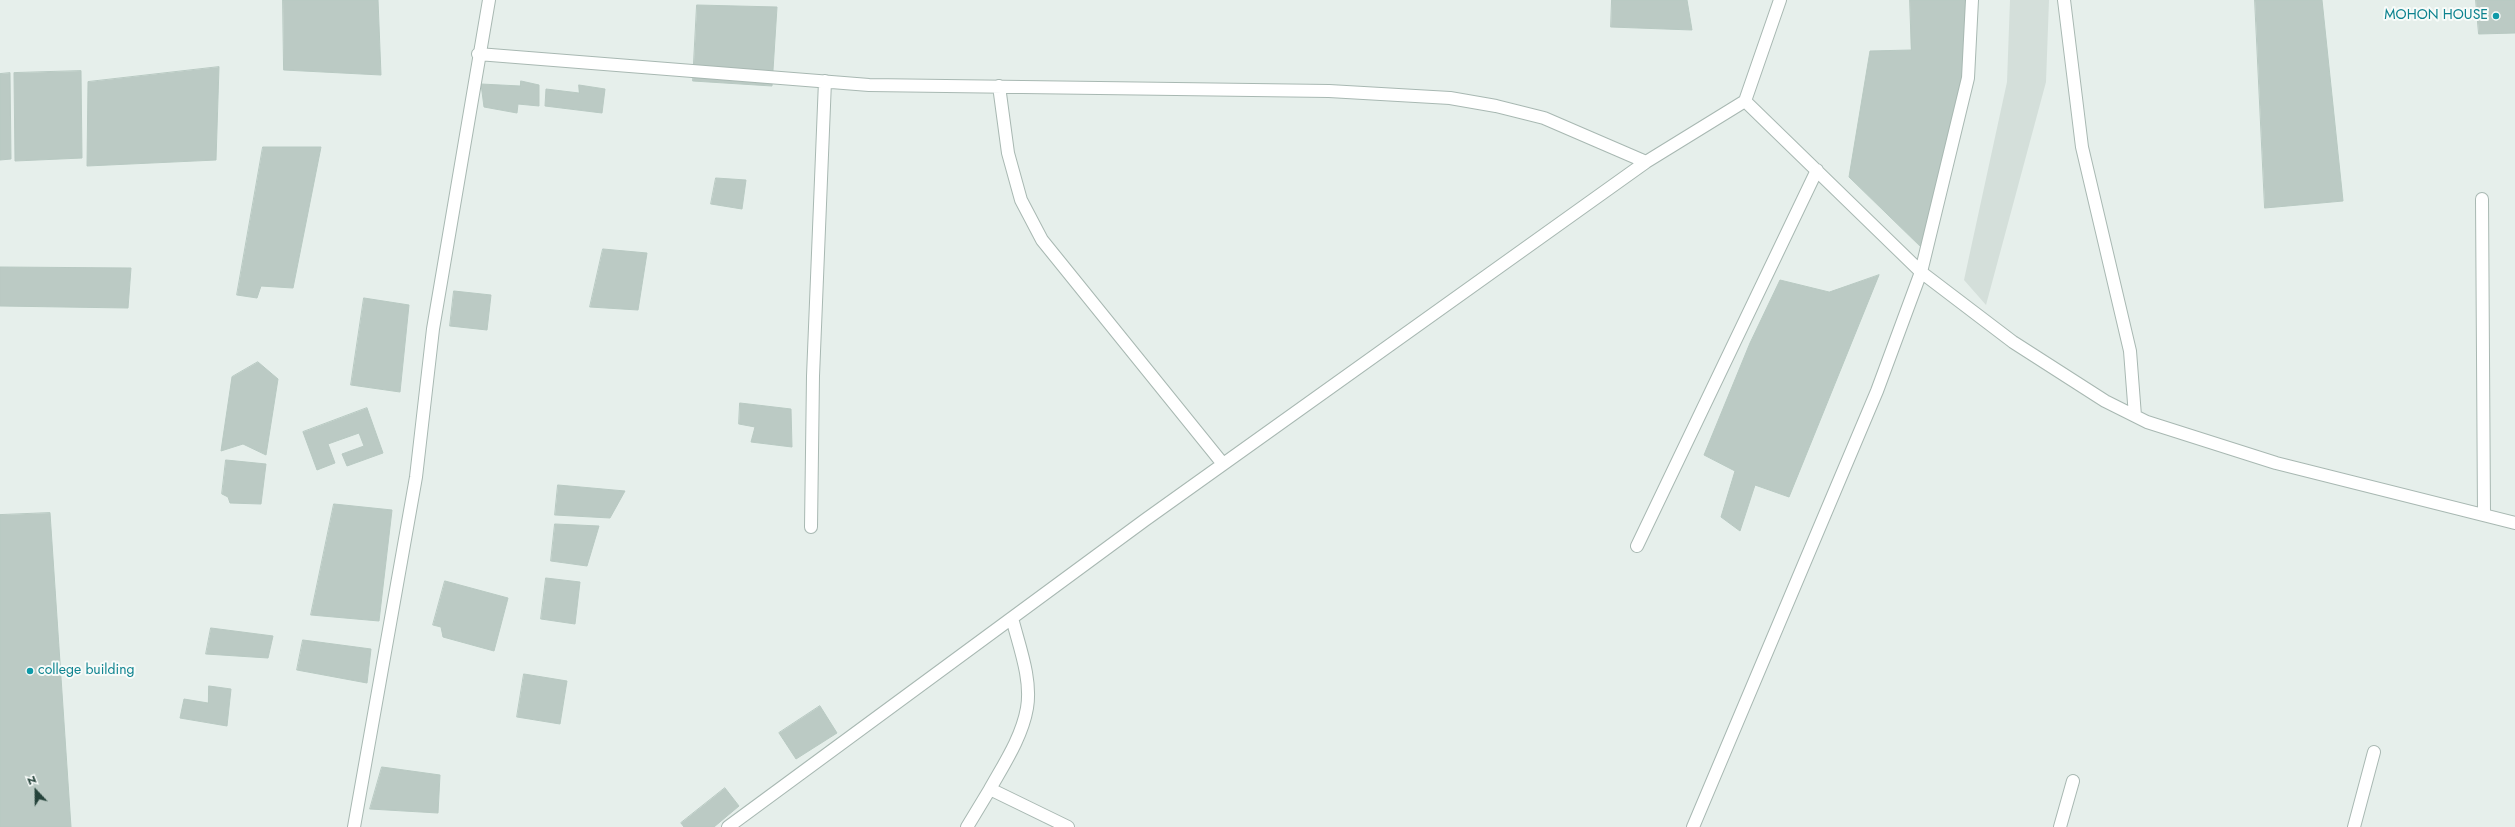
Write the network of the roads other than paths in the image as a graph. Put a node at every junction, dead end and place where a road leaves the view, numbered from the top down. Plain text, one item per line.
1 (489, 0) edge
2 (1780, 0) edge
3 (1972, 0) edge
4 (2064, 0) edge
5 (478, 54) junction
6 (825, 81) junction
7 (999, 86) junction
8 (1745, 101) junction
9 (1646, 162) junction
10 (1817, 170) junction
11 (2482, 199) dead end
12 (1921, 272) junction
13 (2135, 416) junction
14 (1223, 464) junction
15 (2484, 515) junction
16 (2515, 523) edge
17 (811, 527) dead end
18 (1637, 546) dead end
19 (1012, 618) junction
20 (2374, 752) dead end
21 (2073, 781) dead end
22 (990, 789) junction
23 (354, 827) edge
24 (728, 827) edge
25 (967, 827) edge
26 (1068, 827) edge
27 (1693, 827) edge
28 (2060, 827) edge
29 (2354, 827) edge

1 - 5 street
2 - 8 street
3 - 12 street
4 - 13 street
5 - 6 street
5 - 23 street
6 - 7 street
6 - 17 street
7 - 9 street
7 - 14 street
8 - 9 street
8 - 10 street
9 - 14 street
10 - 12 street
10 - 18 street
11 - 15 street
12 - 13 street
12 - 27 street
13 - 15 street
14 - 19 street
15 - 16 street
19 - 22 street
19 - 24 street
20 - 29 street
21 - 28 street
22 - 25 street
22 - 26 street

